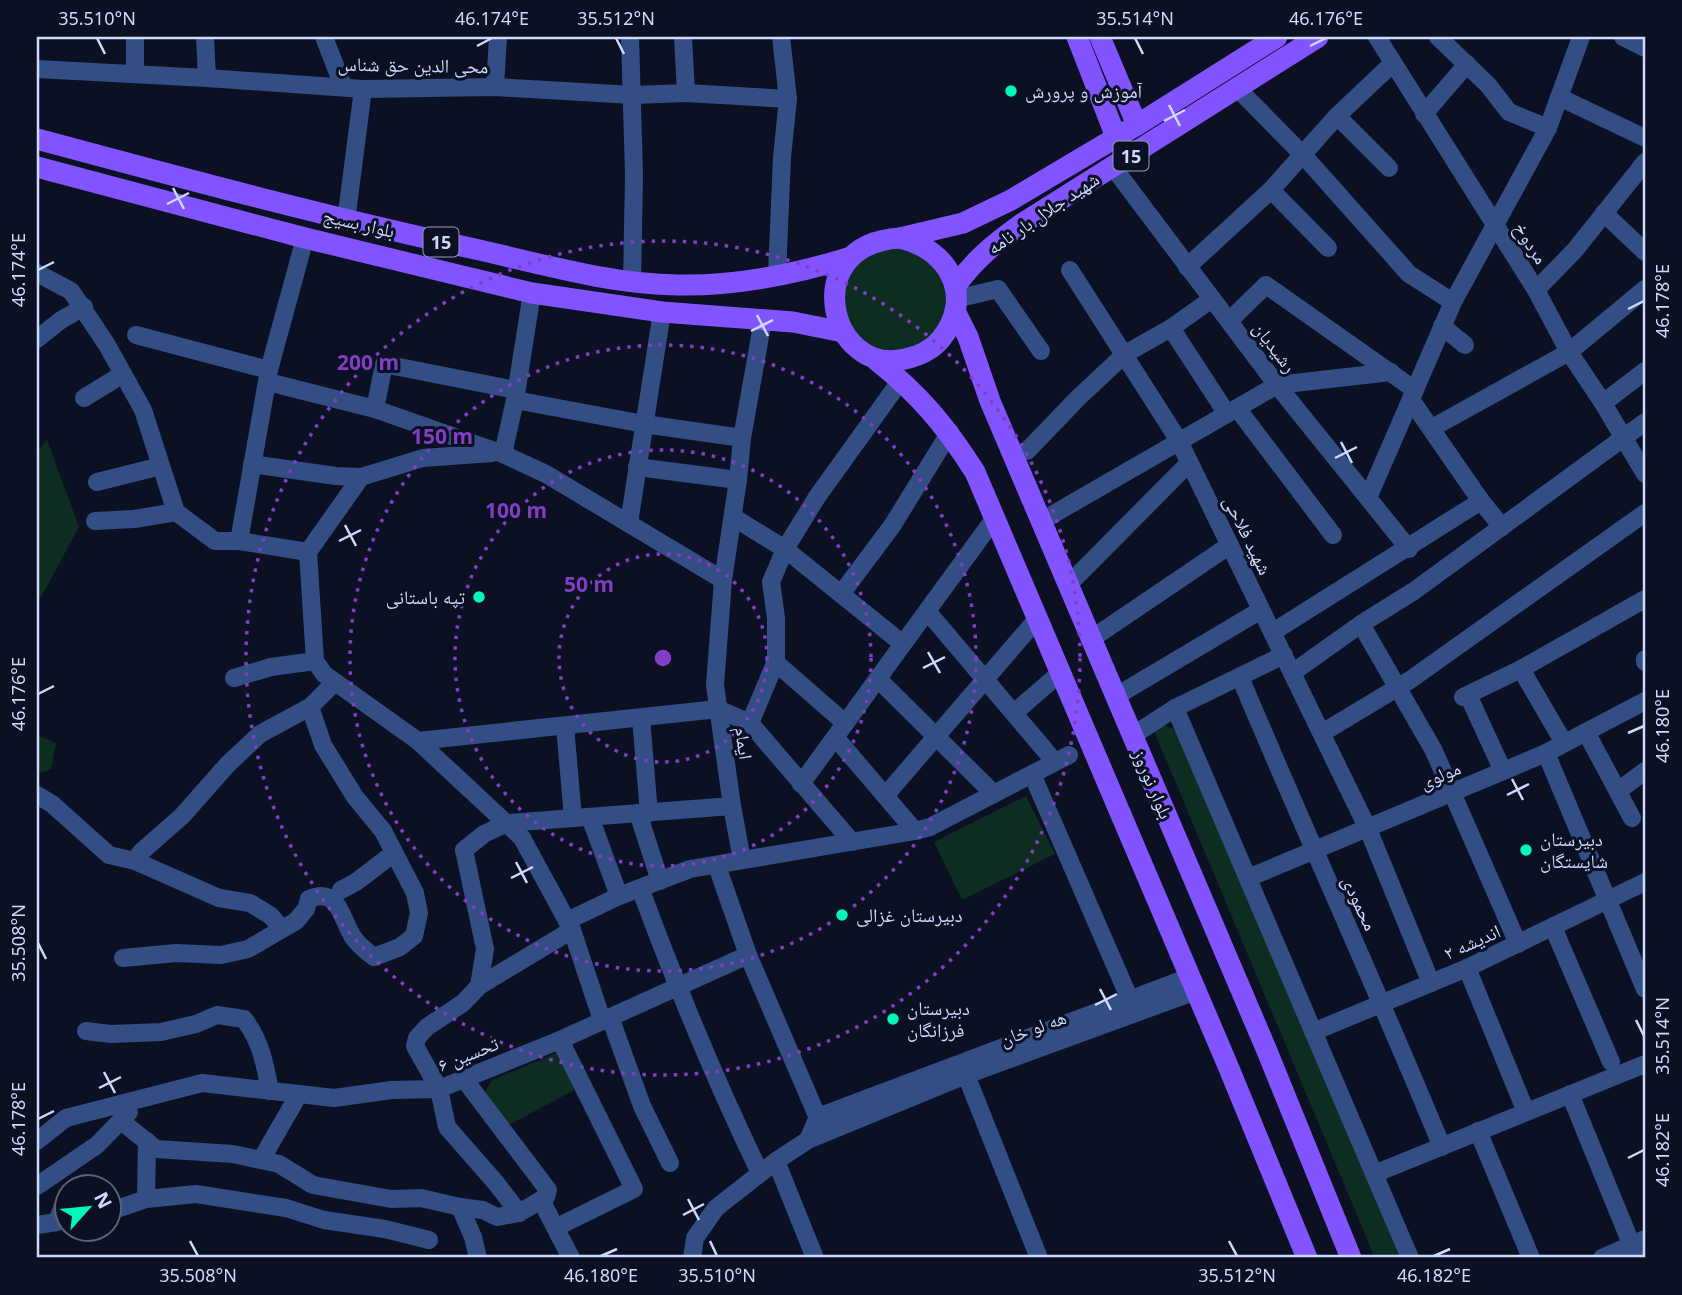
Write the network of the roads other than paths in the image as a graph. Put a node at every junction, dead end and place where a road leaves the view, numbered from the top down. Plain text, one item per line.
1 (135, 37) edge
2 (205, 37) edge
3 (324, 37) edge
4 (498, 37) edge
5 (630, 37) edge
6 (683, 37) edge
7 (781, 37) edge
8 (1077, 37) edge
9 (1100, 37) edge
10 (1277, 37) edge
11 (1318, 37) edge
12 (1377, 37) edge
13 (1438, 37) edge
14 (1581, 37) edge
15 (1623, 37) edge
16 (1645, 48) edge
17 (1393, 63) junction
18 (1467, 64) junction
19 (37, 69) edge
20 (135, 73) junction
21 (207, 78) junction
22 (343, 86) junction
23 (495, 87) junction
24 (1237, 88) junction
25 (363, 89) junction
26 (686, 93) junction
27 (633, 95) junction
28 (1559, 97) junction
29 (788, 99) junction
30 (1424, 114) junction
31 (1338, 116) junction
32 (1137, 125) junction
33 (1548, 128) junction
34 (1116, 137) junction
35 (1645, 138) edge
36 (37, 139) edge
37 (1304, 156) junction
38 (1645, 162) edge
39 (37, 167) edge
40 (1113, 167) junction
41 (1389, 168) dead end
42 (1271, 190) junction
43 (1604, 213) junction
44 (971, 219) junction
45 (346, 221) junction
46 (1496, 227) junction
47 (305, 238) junction
48 (901, 238) junction
49 (989, 248) junction
50 (1328, 248) dead end
51 (1645, 252) edge
52 (850, 257) junction
53 (1187, 267) junction
54 (1070, 270) dead end
55 (37, 273) edge
56 (777, 275) junction
57 (632, 283) junction
58 (681, 285) junction
59 (1645, 289) edge
60 (1536, 290) junction
61 (533, 293) junction
62 (956, 299) junction
63 (1212, 299) junction
64 (1453, 302) junction
65 (84, 307) junction
66 (672, 313) junction
67 (763, 320) junction
68 (1229, 321) junction
69 (1442, 326) junction
70 (1171, 328) junction
71 (843, 332) junction
72 (136, 335) dead end
73 (37, 340) edge
74 (1465, 345) dead end
75 (1041, 351) dead end
76 (1569, 352) junction
77 (1125, 354) junction
78 (876, 360) junction
79 (1645, 371) edge
80 (1391, 372) junction
81 (123, 374) junction
82 (268, 376) junction
83 (901, 380) junction
84 (1277, 385) junction
85 (515, 395) junction
86 (1413, 395) junction
87 (84, 398) dead end
88 (1603, 403) junction
89 (375, 409) junction
90 (1232, 411) junction
91 (1645, 422) edge
92 (644, 424) junction
93 (1432, 428) junction
94 (950, 432) junction
95 (742, 438) junction
96 (1624, 439) junction
97 (1179, 441) junction
98 (1027, 452) dead end
99 (503, 454) junction
100 (1189, 463) junction
101 (252, 464) junction
102 (161, 466) junction
103 (637, 467) junction
104 (1645, 474) edge
105 (361, 477) junction
106 (738, 480) junction
107 (96, 482) dead end
108 (1368, 498) junction
109 (1481, 501) junction
110 (176, 512) junction
111 (1645, 513) edge
112 (733, 517) junction
113 (994, 519) junction
114 (1045, 519) dead end
115 (95, 520) dead end
116 (629, 523) junction
117 (1502, 527) junction
118 (1333, 536) dead end
119 (239, 541) junction
120 (1230, 545) junction
121 (785, 549) junction
122 (1409, 549) junction
123 (308, 552) junction
124 (723, 580) junction
125 (1072, 582) dead end
126 (841, 594) junction
127 (1645, 599) edge
128 (1261, 610) junction
129 (927, 611) junction
130 (1037, 619) junction
131 (1361, 624) junction
132 (1273, 632) junction
133 (1097, 635) dead end
134 (903, 644) junction
135 (1284, 656) junction
136 (315, 661) junction
137 (775, 662) junction
138 (1521, 669) junction
139 (1060, 673) junction
140 (1292, 673) junction
141 (1240, 677) junction
142 (234, 678) dead end
143 (878, 679) junction
144 (985, 679) junction
145 (335, 682) junction
146 (1398, 687) junction
147 (1123, 692) dead end
148 (1645, 701) edge
149 (310, 706) junction
150 (1175, 708) junction
151 (719, 709) junction
152 (1014, 713) junction
153 (641, 719) junction
154 (750, 723) junction
155 (565, 726) junction
156 (840, 730) junction
157 (1586, 732) junction
158 (1322, 733) junction
159 (936, 736) junction
160 (1132, 736) junction
161 (418, 741) junction
162 (1564, 743) junction
163 (1546, 753) junction
164 (1503, 771) junction
165 (1645, 771) edge
166 (1032, 774) junction
167 (801, 784) junction
168 (1618, 791) junction
169 (1453, 793) junction
170 (994, 794) junction
171 (37, 795) edge
172 (885, 796) junction
173 (732, 806) junction
174 (643, 813) junction
175 (581, 818) junction
176 (1632, 818) dead end
177 (507, 823) junction
178 (1368, 829) junction
179 (915, 831) junction
180 (852, 842) junction
181 (1314, 851) junction
182 (394, 853) junction
183 (742, 860) junction
184 (135, 861) junction
185 (717, 866) junction
186 (1248, 878) junction
187 (660, 881) junction
188 (1645, 882) edge
189 (640, 888) junction
190 (341, 890) dead end
191 (619, 896) junction
192 (1609, 899) junction
193 (570, 926) junction
194 (1553, 927) junction
195 (282, 929) junction
196 (1518, 944) junction
197 (748, 956) junction
198 (123, 958) dead end
199 (1467, 968) junction
200 (1431, 983) junction
201 (1193, 984) junction
202 (479, 986) junction
203 (677, 986) junction
204 (1645, 989) edge
205 (1383, 1003) junction
206 (1133, 1006) junction
207 (606, 1018) junction
208 (86, 1031) dead end
209 (1313, 1032) junction
210 (560, 1040) junction
211 (1611, 1062) dead end
212 (1645, 1064) edge
213 (966, 1074) junction
214 (464, 1079) junction
215 (439, 1089) junction
216 (270, 1091) junction
217 (299, 1094) junction
218 (1570, 1094) junction
219 (143, 1098) junction
220 (1526, 1112) junction
221 (121, 1121) junction
222 (817, 1130) junction
223 (1478, 1132) junction
224 (37, 1141) edge
225 (147, 1141) junction
226 (1441, 1147) junction
227 (261, 1160) junction
228 (776, 1161) junction
229 (670, 1163) dead end
230 (760, 1173) junction
231 (1374, 1174) junction
232 (37, 1186) edge
233 (146, 1199) junction
234 (541, 1200) junction
235 (122, 1207) edge
236 (460, 1207) junction
237 (519, 1213) junction
238 (557, 1227) junction
239 (429, 1240) dead end
240 (1638, 1247) edge
241 (478, 1258) edge
242 (571, 1258) edge
243 (692, 1258) edge
244 (815, 1258) edge
245 (1039, 1258) edge
246 (1307, 1258) edge
247 (1351, 1258) edge
248 (1410, 1258) edge
249 (1531, 1258) edge
250 (1602, 1258) edge

1 - 20 street
2 - 21 street
3 - 22 street
4 - 23 street
5 - 27 street
6 - 26 street
7 - 29 street
8 - 34 main road
9 - 32 main road
10 - 32 main road, شهید جلال بار نامه / 15
11 - 24 main road, شهید جلال بار نامه / 15
12 - 17 street, مردوخ
13 - 18 street
14 - 28 street
15 - 16 street
17 - 30 street, مردوخ
17 - 31 street
18 - 30 street
18 - 33 street
19 - 20 street, محی الدین حق شناس
20 - 21 street, محی الدین حق شناس
21 - 22 street, محی الدین حق شناس
22 - 25 street, محی الدین حق شناس
23 - 25 street, محی الدین حق شناس
23 - 27 street, محی الدین حق شناس
24 - 37 street
24 - 40 main road, شهید جلال بار نامه / 15
25 - 45 street
26 - 27 street, محی الدین حق شناس
26 - 29 street, محی الدین حق شناس
27 - 57 street
28 - 33 street
28 - 35 street
29 - 56 street
30 - 46 street, مردوخ
31 - 37 street
31 - 41 street
32 - 34 main road, شهید جلال بار نامه / 15
33 - 46 street
34 - 44 main road, شهید جلال بار نامه / 15
36 - 45 main road, بلوار بسیج / 15
37 - 42 street
37 - 64 street
38 - 43 street
39 - 47 main road, بلوار بسیج / 15
40 - 49 main road, شهید جلال بار نامه / 15
40 - 53 street, رشیدیان
42 - 50 street
42 - 53 street
43 - 51 street
43 - 60 street
44 - 48 main road, شهید جلال بار نامه / 15
44 - 49 main road
45 - 57 main road, بلوار بسیج / 15
46 - 60 street, مردوخ
46 - 64 street
47 - 61 main road, بلوار بسیج / 15
47 - 82 street
48 - 52 main road, 15
48 - 62 main road
49 - 62 main road, شهید جلال بار نامه / 15
52 - 56 main road, بلوار بسیج / 15
52 - 71 main road
53 - 63 street, رشیدیان
54 - 77 street, شهید فلاحی
55 - 65 street
56 - 58 main road, بلوار بسیج / 15
57 - 58 main road, بلوار بسیج / 15
58 - 66 main road
59 - 76 street
60 - 76 street, مردوخ
61 - 66 main road, بلوار بسیج / 15
61 - 85 street
62 - 75 street
62 - 78 main road, 15
62 - 160 main road, بلوار نوروز
63 - 68 street, رشیدیان
63 - 70 street
64 - 69 street
65 - 73 street
65 - 81 street
66 - 67 main road, بلوار بسیج / 15
66 - 92 street
67 - 71 main road, بلوار بسیج / 15
67 - 95 street, ایمام
68 - 80 street
68 - 84 street, رشیدیان
69 - 74 street
69 - 86 street
70 - 77 street
70 - 90 street
71 - 78 main road, 15
72 - 82 street
76 - 88 street, مردوخ
76 - 93 street
77 - 97 street, شهید فلاحی
77 - 98 street
78 - 83 main road
79 - 88 street
80 - 84 street
80 - 86 street
81 - 87 street
81 - 102 street
82 - 89 street
82 - 101 street
83 - 94 main road
83 - 121 street
84 - 90 street
84 - 108 street, رشیدیان
85 - 89 street
85 - 92 street
85 - 99 street
86 - 93 street
86 - 108 street
88 - 96 street, مردوخ
89 - 99 street
90 - 97 street
90 - 118 street
91 - 96 street
92 - 95 street
92 - 103 street
93 - 109 street
94 - 113 main road
94 - 126 street
95 - 106 street, ایمام
96 - 104 street, مردوخ
96 - 117 street
97 - 100 street, شهید فلاحی
97 - 114 street
99 - 105 street
99 - 116 street
100 - 120 street, شهید فلاحی
100 - 125 street
101 - 105 street
101 - 119 street
102 - 107 street
102 - 110 street
103 - 106 street
103 - 116 street
105 - 123 street
106 - 112 street, ایمام
108 - 122 street, رشیدیان
109 - 117 street
109 - 122 street
110 - 115 street
110 - 119 street
111 - 146 street
112 - 121 street
112 - 124 street, ایمام
113 - 129 street
113 - 130 main road
116 - 124 street
117 - 131 street
119 - 123 street
120 - 128 street, شهید فلاحی
120 - 133 street
121 - 126 street
121 - 137 street
122 - 132 street
123 - 136 street
124 - 151 street, ایمام
126 - 134 street
127 - 138 street
128 - 132 street, شهید فلاحی
128 - 147 street
129 - 134 street
129 - 144 street
130 - 139 main road
130 - 144 street
131 - 140 street
131 - 146 street
132 - 135 street, شهید فلاحی
134 - 143 street
135 - 140 street, شهید فلاحی
135 - 141 street
136 - 142 street
136 - 145 street
137 - 154 street
137 - 156 street
138 - 162 street
138 - 164 street
139 - 152 street
139 - 201 main road
140 - 158 street, شهید فلاحی
141 - 150 street
141 - 181 street, محمودی
143 - 156 street
143 - 159 street
144 - 152 street
144 - 159 street
145 - 149 street
145 - 161 street
146 - 158 street
146 - 169 street
148 - 157 street, مولوی
149 - 182 street
149 - 184 street
150 - 160 street
150 - 186 street
151 - 153 street
151 - 154 street
151 - 173 street, ایمام
152 - 166 street
153 - 155 street
153 - 174 street
154 - 167 street
155 - 161 street
155 - 175 street
156 - 167 street
156 - 172 street
157 - 162 street, مولوی
157 - 168 street
158 - 178 street, شهید فلاحی
159 - 170 street
159 - 172 street
160 - 247 main road, بلوار نوروز
161 - 177 street
162 - 163 street, مولوی
163 - 164 street, مولوی
163 - 192 street
164 - 169 street, مولوی
165 - 168 street
166 - 170 street
166 - 206 street
167 - 180 street
168 - 176 street
169 - 178 street, مولوی
169 - 196 street
170 - 179 street
171 - 184 street
172 - 179 street
173 - 174 street
173 - 183 street, ایمام
174 - 175 street
174 - 187 street
175 - 177 street
175 - 191 street
177 - 193 street
177 - 202 street
178 - 181 street, مولوی
178 - 200 street, شهید فلاحی
179 - 180 street
180 - 183 street
181 - 186 street, مولوی
181 - 205 street, محمودی
182 - 190 street
182 - 195 street
183 - 185 street
184 - 195 street
185 - 187 street
185 - 197 street
186 - 209 street
187 - 189 street
188 - 192 street, اندیشه ۲
189 - 191 street
189 - 203 street
191 - 193 street
192 - 194 street, اندیشه ۲
192 - 204 street
193 - 202 street
193 - 207 street
194 - 196 street, اندیشه ۲
194 - 211 street
195 - 198 street
196 - 199 street, اندیشه ۲
197 - 203 street, تحسین ۶
197 - 222 street
199 - 200 street, اندیشه ۲
199 - 220 street
200 - 205 street, اندیشه ۲
201 - 206 street
201 - 246 main road
202 - 215 street
203 - 207 street, تحسین ۶
203 - 230 street
205 - 209 street, اندیشه ۲
205 - 226 street, محمودی
206 - 213 street, هه لو خان
206 - 222 street
207 - 210 street, تحسین ۶
207 - 229 street
208 - 216 street
209 - 231 street
210 - 214 street, تحسین ۶
210 - 238 street
212 - 218 street
213 - 222 street, هه لو خان
213 - 245 street
214 - 215 street, تحسین ۶
214 - 234 street
215 - 217 street, تحسین ۶
215 - 237 street
216 - 217 street, تحسین ۶
216 - 219 street, تحسین ۶
217 - 227 street
218 - 220 street
218 - 240 street
219 - 221 street
219 - 224 street, تحسین ۶
220 - 223 street
221 - 225 street
221 - 232 street
222 - 228 street
223 - 226 street
223 - 249 street
225 - 227 street
225 - 233 street
226 - 231 street
227 - 236 street
228 - 230 street
228 - 244 street
230 - 243 street
231 - 248 street
233 - 235 street
233 - 239 street
234 - 237 street
234 - 238 street
236 - 237 street
236 - 241 street
238 - 242 street
240 - 250 street

